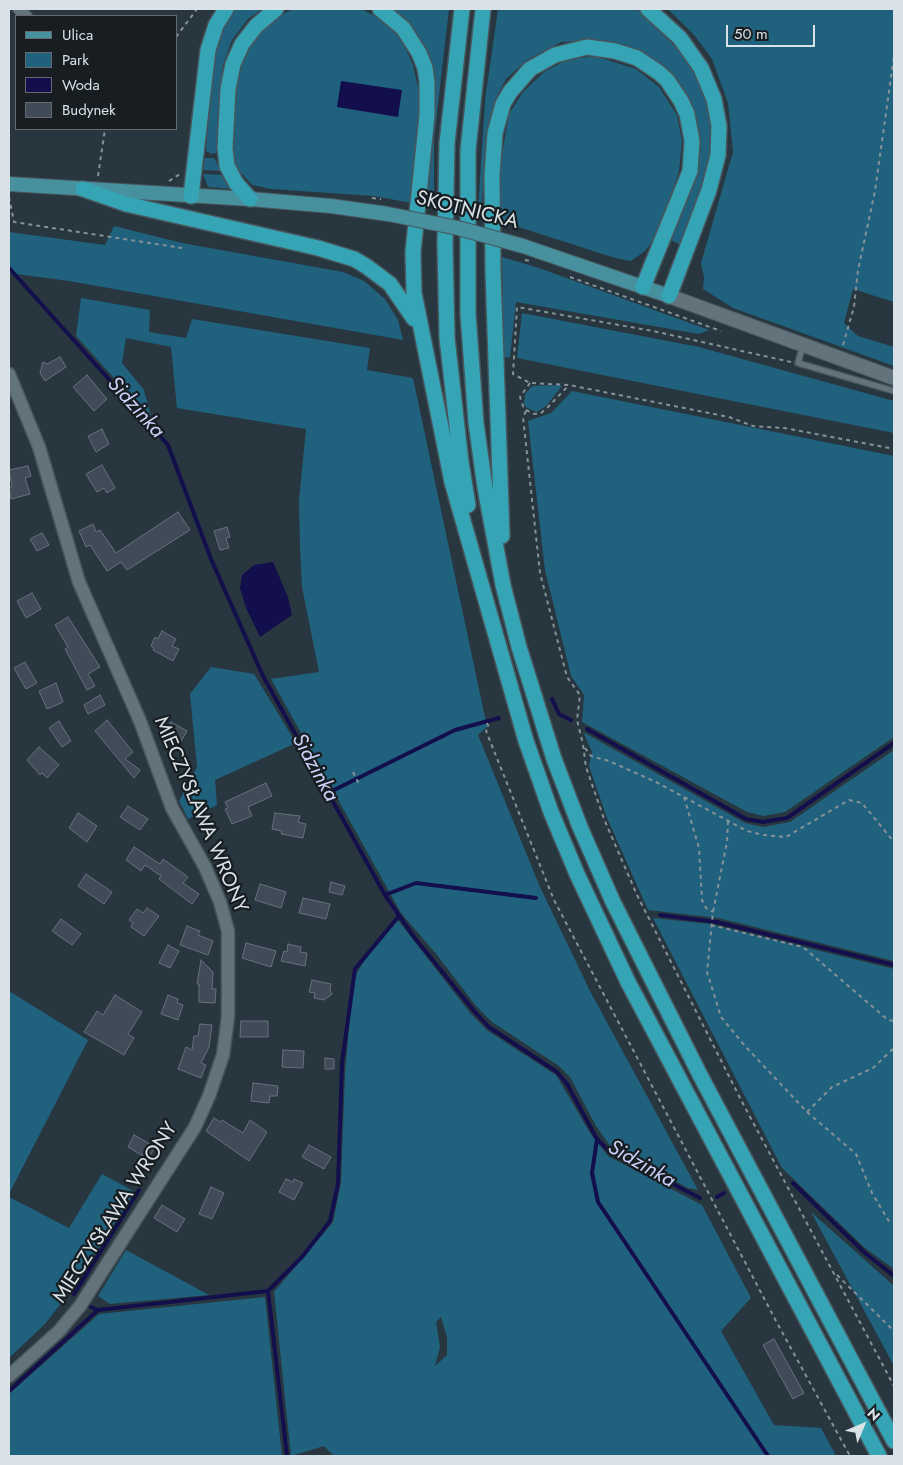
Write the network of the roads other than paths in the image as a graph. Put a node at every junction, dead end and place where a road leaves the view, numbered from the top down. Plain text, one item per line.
1 (226, 9) edge
2 (276, 9) edge
3 (380, 9) edge
4 (462, 9) edge
5 (483, 9) edge
6 (648, 9) edge
7 (9, 184) edge
8 (83, 189) junction
9 (191, 196) junction
10 (250, 199) junction
11 (643, 287) junction
12 (670, 296) junction
13 (421, 331) junction
14 (803, 344) junction
15 (9, 374) edge
16 (894, 378) edge
17 (894, 391) edge
18 (503, 585) junction
19 (487, 602) junction
20 (9, 1376) edge
21 (894, 1441) edge
22 (879, 1456) edge

1 - 9 highway
2 - 10 highway
3 - 13 highway
4 - 19 highway
5 - 18 highway
6 - 12 highway
7 - 8 main road, SKOTNICKA
8 - 9 main road, SKOTNICKA
8 - 13 highway
9 - 10 main road, SKOTNICKA
10 - 11 main road, SKOTNICKA, bridge
11 - 12 main road, SKOTNICKA
11 - 18 highway
12 - 14 main road, SKOTNICKA
13 - 19 highway
14 - 16 main road, SKOTNICKA
14 - 17 lane
15 - 20 street, MIECZYSŁAWA WRONY
18 - 21 highway
19 - 22 highway

